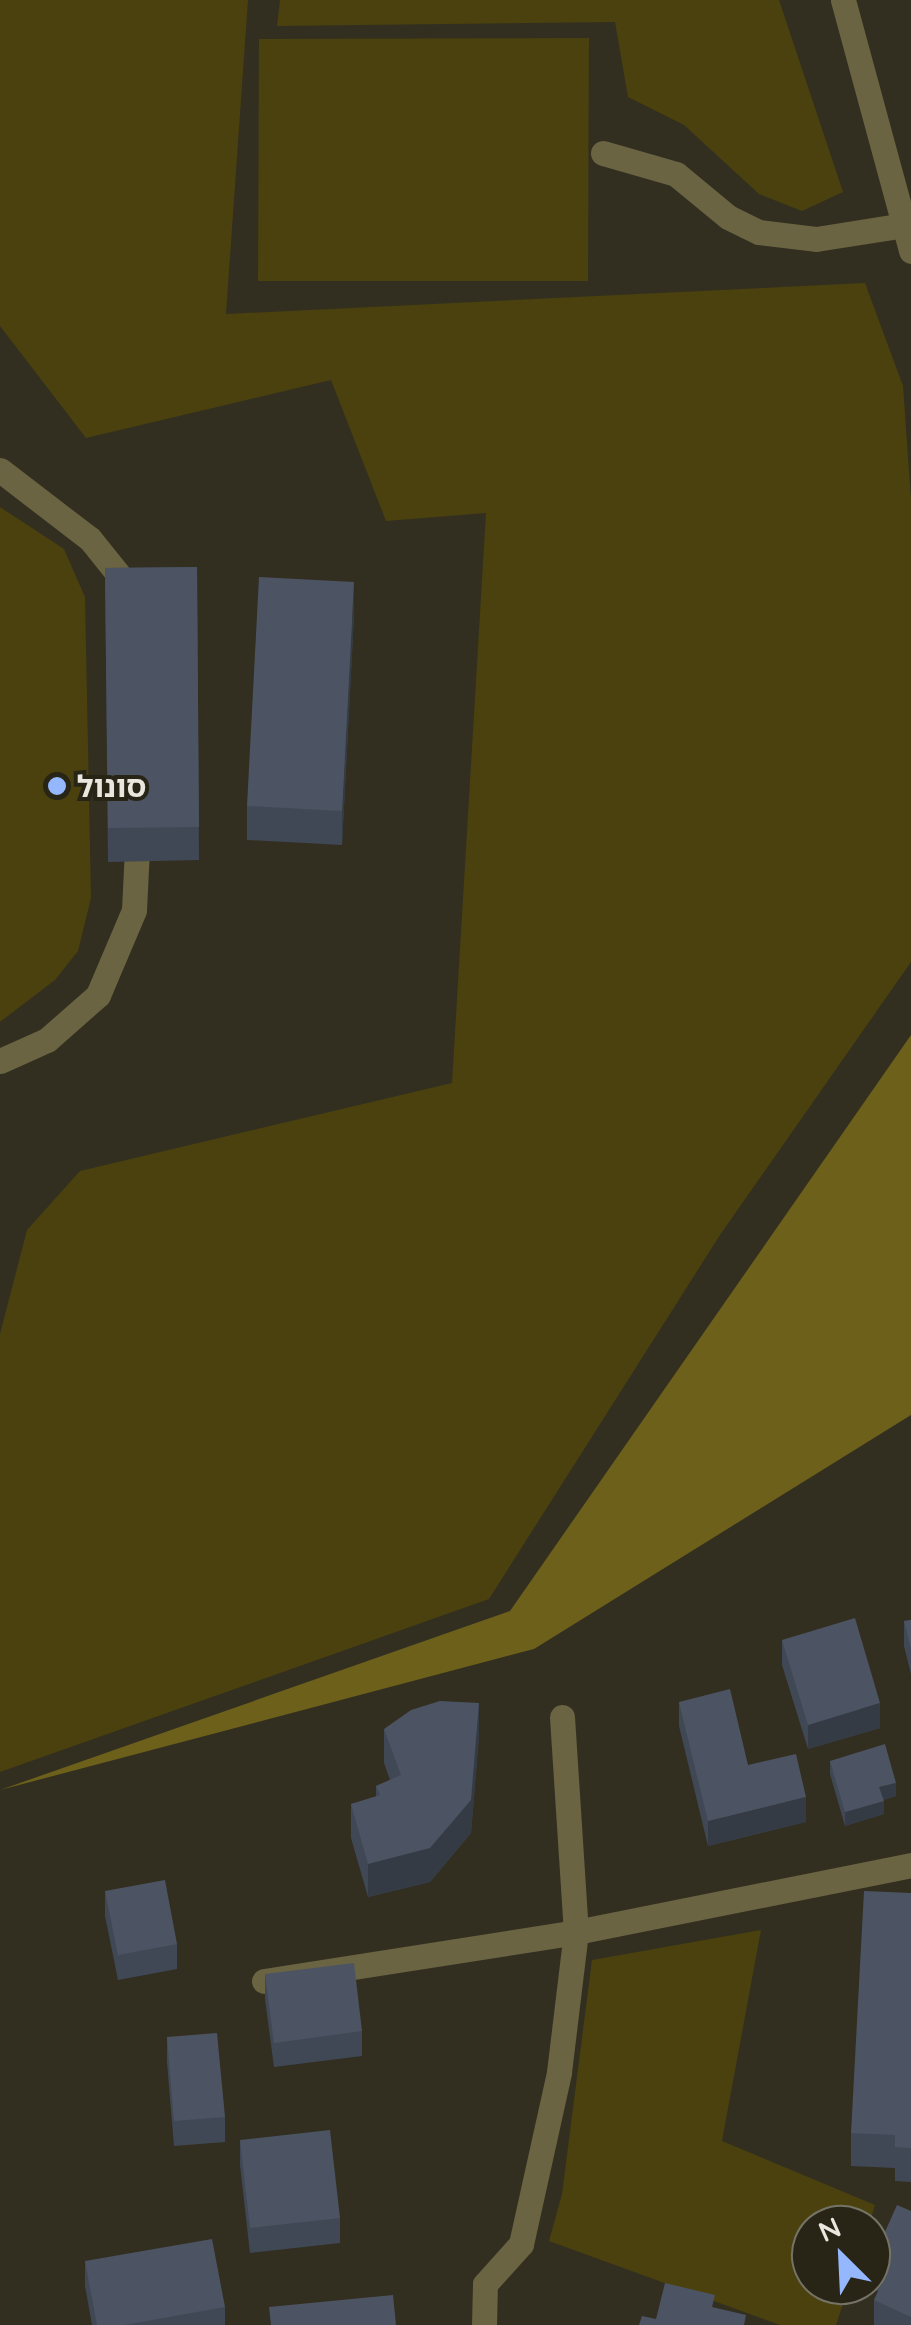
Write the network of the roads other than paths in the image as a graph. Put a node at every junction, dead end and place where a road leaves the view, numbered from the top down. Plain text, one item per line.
1 (843, 0) edge
2 (603, 153) dead end
3 (904, 225) junction
4 (911, 251) edge
5 (0, 470) edge
6 (130, 615) edge
7 (140, 798) edge
8 (0, 1061) edge
9 (562, 1717) dead end
10 (911, 1865) edge
11 (576, 1932) junction
12 (264, 1981) edge
13 (484, 2325) edge

1 - 3 street
2 - 3 street
3 - 4 street
5 - 6 street
7 - 8 street
9 - 11 street
10 - 11 street
11 - 12 street
11 - 13 street

